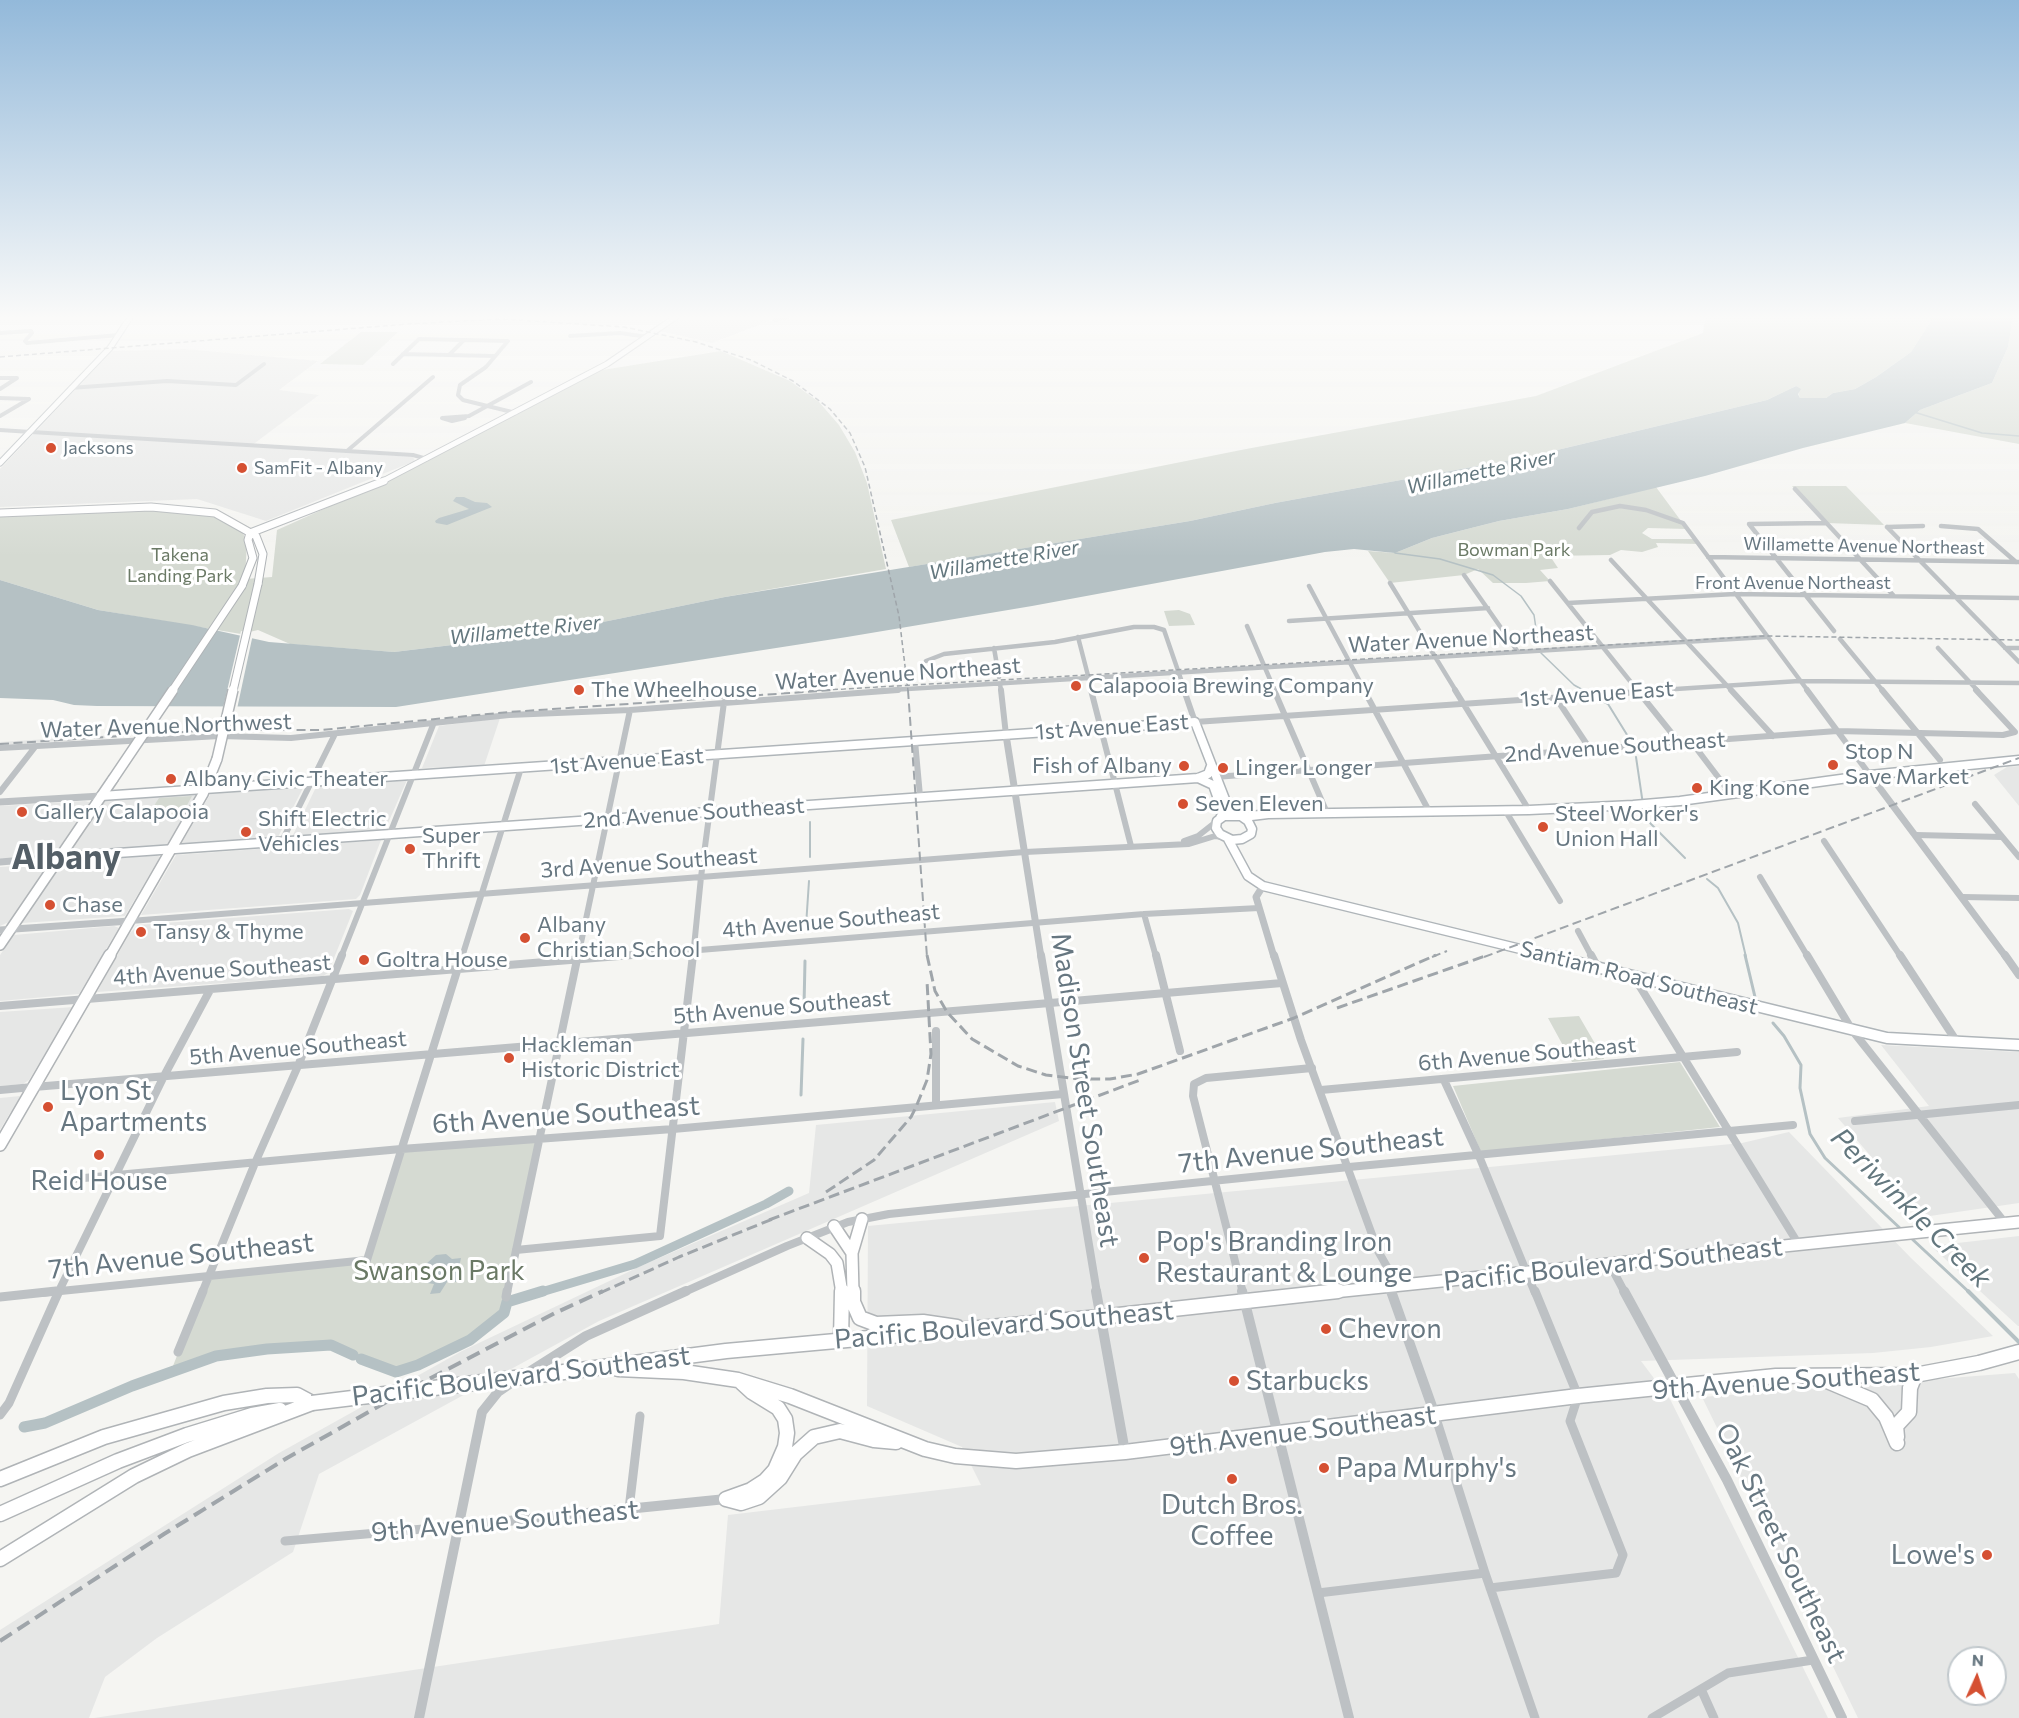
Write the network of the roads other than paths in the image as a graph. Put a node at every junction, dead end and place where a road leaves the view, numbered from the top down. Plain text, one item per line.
1 (63, 396) edge
2 (411, 396) edge
3 (459, 396) edge
4 (504, 396) edge
5 (548, 396) edge
6 (0, 398) edge
7 (486, 406) junction
8 (516, 413) junction
9 (0, 416) edge
10 (465, 418) junction
11 (0, 430) edge
12 (31, 432) junction
13 (347, 451) junction
14 (427, 459) junction
15 (0, 463) edge
16 (1794, 489) dead end
17 (0, 513) edge
18 (1827, 524) junction
19 (1923, 526) dead end
20 (1941, 526) dead end
21 (1579, 528) dead end
22 (250, 533) junction
23 (1708, 557) junction
24 (1776, 558) junction
25 (1860, 559) junction
26 (1611, 560) dead end
27 (1917, 560) junction
28 (2018, 562) edge
29 (1464, 575) dead end
30 (1550, 581) dead end
31 (1390, 583) dead end
32 (1309, 586) dead end
33 (1735, 594) junction
34 (1805, 595) junction
35 (1894, 596) junction
36 (1954, 597) junction
37 (1646, 598) junction
38 (2019, 598) edge
39 (1568, 603) junction
40 (1488, 608) junction
41 (1408, 614) junction
42 (1326, 619) junction
43 (1289, 621) dead end
44 (1247, 626) dead end
45 (1834, 631) dead end
46 (1765, 636) junction
47 (1078, 637) junction
48 (1840, 639) dead end
49 (1685, 641) junction
50 (1603, 646) junction
51 (994, 648) junction
52 (1938, 648) dead end
53 (2005, 648) junction
54 (2019, 648) edge
55 (1518, 651) junction
56 (1434, 657) junction
57 (926, 661) dead end
58 (1349, 661) junction
59 (2019, 662) edge
60 (1263, 666) junction
61 (1178, 672) junction
62 (999, 677) dead end
63 (1090, 678) junction
64 (1799, 681) junction
65 (1875, 681) junction
66 (1968, 683) junction
67 (2019, 683) edge
68 (999, 684) junction
69 (1725, 685) junction
70 (1639, 691) junction
71 (1556, 698) junction
72 (724, 702) junction
73 (1464, 703) junction
74 (630, 710) junction
75 (1375, 710) junction
76 (1284, 716) junction
77 (1195, 722) junction
78 (433, 725) junction
79 (1101, 728) junction
80 (1837, 731) junction
81 (1916, 732) junction
82 (334, 735) junction
83 (1006, 735) junction
84 (1773, 736) junction
85 (235, 737) junction
86 (1690, 740) junction
87 (915, 741) junction
88 (1678, 741) junction
89 (231, 744) dead end
90 (36, 747) junction
91 (0, 748) edge
92 (1590, 749) junction
93 (716, 754) junction
94 (1496, 756) junction
95 (1940, 760) dead end
96 (2019, 760) edge
97 (620, 762) junction
98 (1403, 762) junction
99 (1211, 766) junction
100 (521, 768) junction
101 (1308, 770) junction
102 (413, 775) junction
103 (1870, 775) junction
104 (1215, 777) junction
105 (1198, 778) junction
106 (311, 782) junction
107 (1116, 783) junction
108 (206, 789) junction
109 (1015, 790) junction
110 (0, 792) edge
111 (1731, 794) junction
112 (101, 796) junction
113 (920, 796) junction
114 (0, 802) edge
115 (1975, 804) dead end
116 (1505, 810) junction
117 (1529, 810) junction
118 (709, 812) junction
119 (1429, 812) junction
120 (1327, 813) junction
121 (1277, 814) junction
122 (1240, 816) junction
123 (607, 819) junction
124 (1219, 819) junction
125 (504, 825) junction
126 (1252, 829) junction
127 (390, 834) junction
128 (1916, 835) junction
129 (2002, 837) junction
130 (1226, 838) junction
131 (1246, 838) junction
132 (282, 841) junction
133 (1824, 841) dead end
134 (1171, 844) junction
135 (1131, 846) junction
136 (172, 849) junction
137 (1025, 852) junction
138 (60, 857) junction
139 (2019, 857) edge
140 (0, 862) edge
141 (1242, 862) junction
142 (701, 877) junction
143 (1760, 877) dead end
144 (592, 886) junction
145 (1263, 886) junction
146 (481, 894) junction
147 (1963, 897) junction
148 (2019, 898) edge
149 (1560, 902) dead end
150 (362, 903) junction
151 (1258, 908) junction
152 (1144, 914) junction
153 (129, 921) junction
154 (1036, 922) junction
155 (5, 930) edge
156 (1578, 931) dead end
157 (0, 945) edge
158 (694, 950) junction
159 (578, 960) junction
160 (2016, 967) edge
161 (1599, 968) junction
162 (458, 970) junction
163 (2019, 975) edge
164 (1634, 977) junction
165 (331, 980) junction
166 (1282, 983) junction
167 (210, 990) junction
168 (1167, 993) junction
169 (84, 999) junction
170 (1050, 1003) junction
171 (0, 1006) edge
172 (936, 1030) dead end
173 (1852, 1030) junction
174 (686, 1034) junction
175 (1958, 1042) junction
176 (559, 1043) junction
177 (2019, 1045) edge
178 (1180, 1051) dead end
179 (1737, 1052) dead end
180 (433, 1055) junction
181 (1682, 1057) junction
182 (298, 1066) junction
183 (1311, 1068) junction
184 (164, 1076) junction
185 (1444, 1080) junction
186 (33, 1087) junction
187 (0, 1090) edge
188 (1321, 1090) junction
189 (1063, 1094) junction
190 (936, 1105) junction
191 (2019, 1105) edge
192 (1921, 1114) junction
193 (1856, 1121) dead end
194 (1793, 1125) dead end
195 (673, 1129) junction
196 (1730, 1132) junction
197 (539, 1138) junction
198 (0, 1145) edge
199 (401, 1149) junction
200 (1479, 1156) junction
201 (255, 1162) junction
202 (1349, 1167) junction
203 (115, 1175) junction
204 (73, 1179) dead end
205 (1215, 1182) junction
206 (1079, 1195) junction
207 (862, 1219) junction
208 (2019, 1222) edge
209 (2006, 1224) junction
210 (834, 1226) junction
211 (807, 1238) junction
212 (1800, 1245) junction
213 (516, 1250) junction
214 (852, 1253) junction
215 (1609, 1263) junction
216 (1526, 1271) junction
217 (208, 1277) junction
218 (1406, 1284) junction
219 (1389, 1286) junction
220 (59, 1291) junction
221 (0, 1297) edge
222 (506, 1297) dead end
223 (1245, 1303) junction
224 (1100, 1317) junction
225 (974, 1330) junction
226 (841, 1340) junction
227 (178, 1352) dead end
228 (2018, 1353) edge
229 (597, 1369) junction
230 (1915, 1375) junction
231 (1815, 1376) junction
232 (738, 1380) junction
233 (1678, 1386) junction
234 (1578, 1396) junction
235 (312, 1403) junction
236 (0, 1415) edge
237 (1435, 1415) junction
238 (640, 1416) dead end
239 (1278, 1434) junction
240 (908, 1443) junction
241 (1125, 1452) junction
242 (0, 1479) edge
243 (726, 1499) junction
244 (628, 1509) junction
245 (0, 1514) edge
246 (458, 1526) junction
247 (285, 1541) dead end
248 (0, 1559) edge
249 (1485, 1573) junction
250 (1490, 1588) junction
251 (1318, 1593) junction
252 (1813, 1660) junction
253 (1701, 1689) junction
254 (419, 1718) edge
255 (1348, 1718) edge
256 (1536, 1718) edge
257 (1652, 1718) edge
258 (1714, 1718) edge
259 (1842, 1718) edge

1 - 12 main road
2 - 13 street
3 - 7 street
4 - 7 street
5 - 8 main road
6 - 9 street
7 - 8 street
7 - 10 street
8 - 14 main road
10 - 10 street
11 - 12 street
12 - 13 street
12 - 15 main road
13 - 14 street
14 - 22 main road
16 - 18 street
17 - 22 main road
18 - 24 street
18 - 25 street
19 - 27 street
20 - 28 street
21 - 23 street
22 - 108 main road, bridge
22 - 112 main road, bridge
23 - 24 street, Willamette Avenue Northeast
23 - 33 street
24 - 25 street, Willamette Avenue Northeast
24 - 34 street
25 - 27 street, Willamette Avenue Northeast
25 - 35 street
26 - 37 street
27 - 28 street, Willamette Avenue Northeast
27 - 36 street
29 - 40 street
30 - 39 street
31 - 41 street
32 - 42 street
33 - 34 street, Front Avenue Northeast
33 - 37 street, Front Avenue Northeast
33 - 46 street
34 - 35 street, Front Avenue Northeast
34 - 45 street
35 - 36 street, Front Avenue Northeast
36 - 38 street, Front Avenue Northeast
36 - 53 street
37 - 39 street, Front Avenue Northeast
37 - 49 street
39 - 50 street
40 - 41 street
40 - 55 street
41 - 42 street
41 - 56 street
42 - 43 street
42 - 58 street
44 - 60 street
46 - 49 street, Water Avenue Northeast
46 - 64 street
47 - 51 street
47 - 61 street
47 - 63 street
48 - 65 street
49 - 50 street, Water Avenue Northeast
49 - 69 street
50 - 55 street, Water Avenue Northeast
50 - 70 street
51 - 57 street
51 - 62 street
52 - 66 street
53 - 54 street
53 - 59 street
55 - 56 street, Water Avenue Northeast
56 - 58 street, Water Avenue Northeast
56 - 73 street
58 - 60 street, Water Avenue Northeast
58 - 75 street
60 - 61 street, Water Avenue Northeast
60 - 76 street
61 - 63 street, Water Avenue Northeast
61 - 77 street
63 - 68 street, Water Avenue Northeast
63 - 79 street
64 - 65 street, 1st Avenue East
64 - 69 street, 1st Avenue East
64 - 80 street
65 - 66 street, 1st Avenue East
65 - 81 street
66 - 67 street, 1st Avenue East
66 - 81 street, 2nd Avenue Southeast
68 - 72 street, Water Avenue Northeast
68 - 83 street
69 - 70 street, 1st Avenue East
69 - 84 street
70 - 71 street, 1st Avenue East
70 - 88 street
71 - 73 street, 1st Avenue East
71 - 92 street
72 - 74 street, Water Avenue Northeast
72 - 93 street
73 - 75 street, 1st Avenue East
73 - 94 street
74 - 78 street, Water Avenue Northeast
74 - 97 street
75 - 76 street, 1st Avenue East
75 - 98 street
76 - 77 street, 1st Avenue East
76 - 101 street
77 - 79 main road, 1st Avenue East
77 - 99 main road
78 - 82 street, Water Avenue Northeast
78 - 102 street
79 - 83 main road, 1st Avenue East
79 - 107 street
80 - 81 street, 2nd Avenue Southeast
80 - 84 street, 2nd Avenue Southeast
80 - 103 street
81 - 95 street
82 - 85 street, Water Avenue Northwest
82 - 106 street
83 - 87 main road, 1st Avenue East
83 - 109 street, Madison Street Southeast
84 - 86 street, 2nd Avenue Southeast
85 - 89 street
85 - 90 street, Water Avenue Northwest
86 - 88 street, 2nd Avenue Southeast
86 - 111 street
87 - 93 main road, 1st Avenue East
87 - 113 street
88 - 92 street, 2nd Avenue Southeast
90 - 91 street, Water Avenue Northwest
90 - 110 street
92 - 94 street, 2nd Avenue Southeast
93 - 97 main road, 1st Avenue East
93 - 118 street
94 - 98 street, 2nd Avenue Southeast
94 - 117 street
96 - 103 main road
97 - 100 main road, 1st Avenue East
97 - 123 street
98 - 101 street, 2nd Avenue Southeast
98 - 119 street
99 - 104 main road
99 - 105 main road
100 - 102 main road, 1st Avenue East
100 - 125 street
101 - 104 street, 2nd Avenue Southeast
101 - 120 street
102 - 106 main road, 1st Avenue East
102 - 127 street
103 - 111 main road
103 - 128 street
104 - 122 main road
105 - 107 main road, 2nd Avenue Southeast
105 - 124 main road
106 - 108 main road, 1st Avenue East
106 - 132 street
107 - 109 main road, 2nd Avenue Southeast
107 - 135 street
108 - 112 main road
108 - 136 main road
109 - 113 main road, 2nd Avenue Southeast
109 - 137 street, Madison Street Southeast
111 - 117 main road
112 - 114 street
112 - 138 main road
113 - 118 main road, 2nd Avenue Southeast
115 - 129 street
116 - 117 main road
116 - 119 main road
116 - 149 street
118 - 123 main road, 2nd Avenue Southeast
118 - 142 street
119 - 120 main road
120 - 121 main road
121 - 122 main road
121 - 126 main road
122 - 124 main road
122 - 126 main road
123 - 125 main road, 2nd Avenue Southeast
123 - 144 street
124 - 130 main road
124 - 134 street, 3rd Avenue Southeast
125 - 127 main road, 2nd Avenue Southeast
125 - 146 street
126 - 131 main road
127 - 132 main road, 2nd Avenue Southeast
127 - 150 street
128 - 129 street
128 - 147 street
129 - 139 street
130 - 131 main road
130 - 134 street, 3rd Avenue Southeast
130 - 141 main road
131 - 141 main road
132 - 136 main road, 2nd Avenue Southeast
133 - 175 street
134 - 135 street, 3rd Avenue Southeast
135 - 137 street, 3rd Avenue Southeast
136 - 138 main road, 2nd Avenue Southeast
136 - 153 main road
137 - 142 street, 3rd Avenue Southeast
137 - 154 street, Madison Street Southeast
138 - 140 street
138 - 155 main road
141 - 145 main road
142 - 144 street, 3rd Avenue Southeast
142 - 158 street
143 - 173 street
144 - 146 street, 3rd Avenue Southeast
144 - 159 street
145 - 151 street
145 - 161 main road, Santiam Road Southeast
146 - 150 street, 3rd Avenue Southeast
146 - 162 street
147 - 148 street
147 - 160 street
150 - 153 street, 3rd Avenue Southeast
150 - 165 street
151 - 152 street, 4th Avenue Southeast
151 - 166 street
152 - 154 street, 4th Avenue Southeast
152 - 168 street
153 - 155 street
153 - 169 main road
154 - 158 street, 4th Avenue Southeast
154 - 170 street, Madison Street Southeast
155 - 157 main road
156 - 161 street
158 - 159 street, 4th Avenue Southeast
158 - 174 street
159 - 162 street, 4th Avenue Southeast
159 - 176 street
160 - 163 street
161 - 164 main road, Santiam Road Southeast
162 - 165 street, 4th Avenue Southeast
162 - 180 street
164 - 173 main road, Santiam Road Southeast
164 - 181 street
165 - 167 street, 4th Avenue Southeast
165 - 182 street
166 - 168 street, 5th Avenue Southeast
166 - 183 street
167 - 169 street, 4th Avenue Southeast
167 - 184 street
168 - 170 street, 5th Avenue Southeast
168 - 178 street
169 - 171 street, 4th Avenue Southeast
169 - 186 main road
170 - 174 street, 5th Avenue Southeast
170 - 189 street, Madison Street Southeast
172 - 190 street
173 - 175 main road, Santiam Road Southeast
173 - 192 street
174 - 176 street, 5th Avenue Southeast
174 - 195 street
175 - 177 main road, Santiam Road Southeast
176 - 180 street, 5th Avenue Southeast
176 - 197 street
179 - 181 street, 6th Avenue Southeast
180 - 182 street, 5th Avenue Southeast
180 - 199 street
181 - 185 street, 6th Avenue Southeast
181 - 196 street
182 - 184 street, 5th Avenue Southeast
182 - 201 street
183 - 188 street
183 - 205 street
184 - 186 street, 5th Avenue Southeast
184 - 203 street
185 - 188 street, 6th Avenue Southeast
185 - 200 street
186 - 187 street
186 - 198 main road
188 - 202 street
189 - 190 street, 6th Avenue Southeast
189 - 206 street, Madison Street Southeast
190 - 195 street, 6th Avenue Southeast
191 - 192 street
192 - 193 street
192 - 209 street
194 - 196 street, 7th Avenue Southeast
195 - 197 street, 6th Avenue Southeast
195 - 213 street
196 - 200 street, 7th Avenue Southeast
196 - 212 street
197 - 199 street, 6th Avenue Southeast
197 - 213 street
199 - 201 street, 6th Avenue Southeast
199 - 217 street, 7th Avenue Southeast
200 - 202 street, 7th Avenue Southeast
200 - 216 street
201 - 203 street, 6th Avenue Southeast
201 - 217 street
202 - 205 street, 7th Avenue Southeast
202 - 218 street
203 - 204 street, 6th Avenue Southeast
203 - 220 street
205 - 206 street, 7th Avenue Southeast
205 - 223 street
206 - 207 street, 7th Avenue Southeast
206 - 224 street, Madison Street Southeast
207 - 210 street, 7th Avenue Southeast
207 - 214 main road
208 - 209 main road, Pacific Boulevard Southeast
209 - 212 main road, Pacific Boulevard Southeast
210 - 211 street, 7th Avenue Southeast
210 - 214 main road
211 - 226 main road
211 - 246 street, 7th Avenue Southeast
212 - 215 main road, Pacific Boulevard Southeast
213 - 222 street
214 - 225 main road
215 - 216 main road, Pacific Boulevard Southeast
215 - 233 street, Oak Street Southeast
216 - 218 main road, Pacific Boulevard Southeast
216 - 234 street
217 - 220 street, 7th Avenue Southeast
217 - 227 street
218 - 219 main road, Pacific Boulevard Southeast
219 - 223 main road, Pacific Boulevard Southeast
219 - 237 street
220 - 221 street, 7th Avenue Southeast
220 - 236 street
223 - 224 main road, Pacific Boulevard Southeast
223 - 239 street
224 - 225 main road, Pacific Boulevard Southeast
224 - 241 street, Madison Street Southeast
225 - 226 main road, Pacific Boulevard Southeast
226 - 229 main road, Pacific Boulevard Southeast
228 - 230 main road, 9th Avenue Southeast
229 - 232 main road, 9th Avenue Southeast
229 - 235 main road, Pacific Boulevard Southeast, bridge
230 - 231 main road, 9th Avenue Southeast
230 - 231 main road
231 - 233 main road, 9th Avenue Southeast
232 - 240 main road, 9th Avenue Southeast
232 - 243 main road
233 - 234 main road, 9th Avenue Southeast
233 - 252 street, Oak Street Southeast
234 - 237 main road, 9th Avenue Southeast
234 - 250 street
235 - 242 main road
235 - 245 main road
235 - 248 main road
237 - 239 main road, 9th Avenue Southeast
237 - 249 street
238 - 244 street
239 - 241 main road, 9th Avenue Southeast
239 - 251 street
240 - 241 main road, 9th Avenue Southeast
240 - 243 main road
243 - 244 street, 9th Avenue Southeast
244 - 246 street, 9th Avenue Southeast
246 - 247 street, 9th Avenue Southeast
246 - 254 street, 7th Avenue Southeast
249 - 250 street
249 - 251 street
250 - 256 street
251 - 255 street
252 - 253 street
252 - 259 street, Oak Street Southeast
253 - 257 street
253 - 258 street

